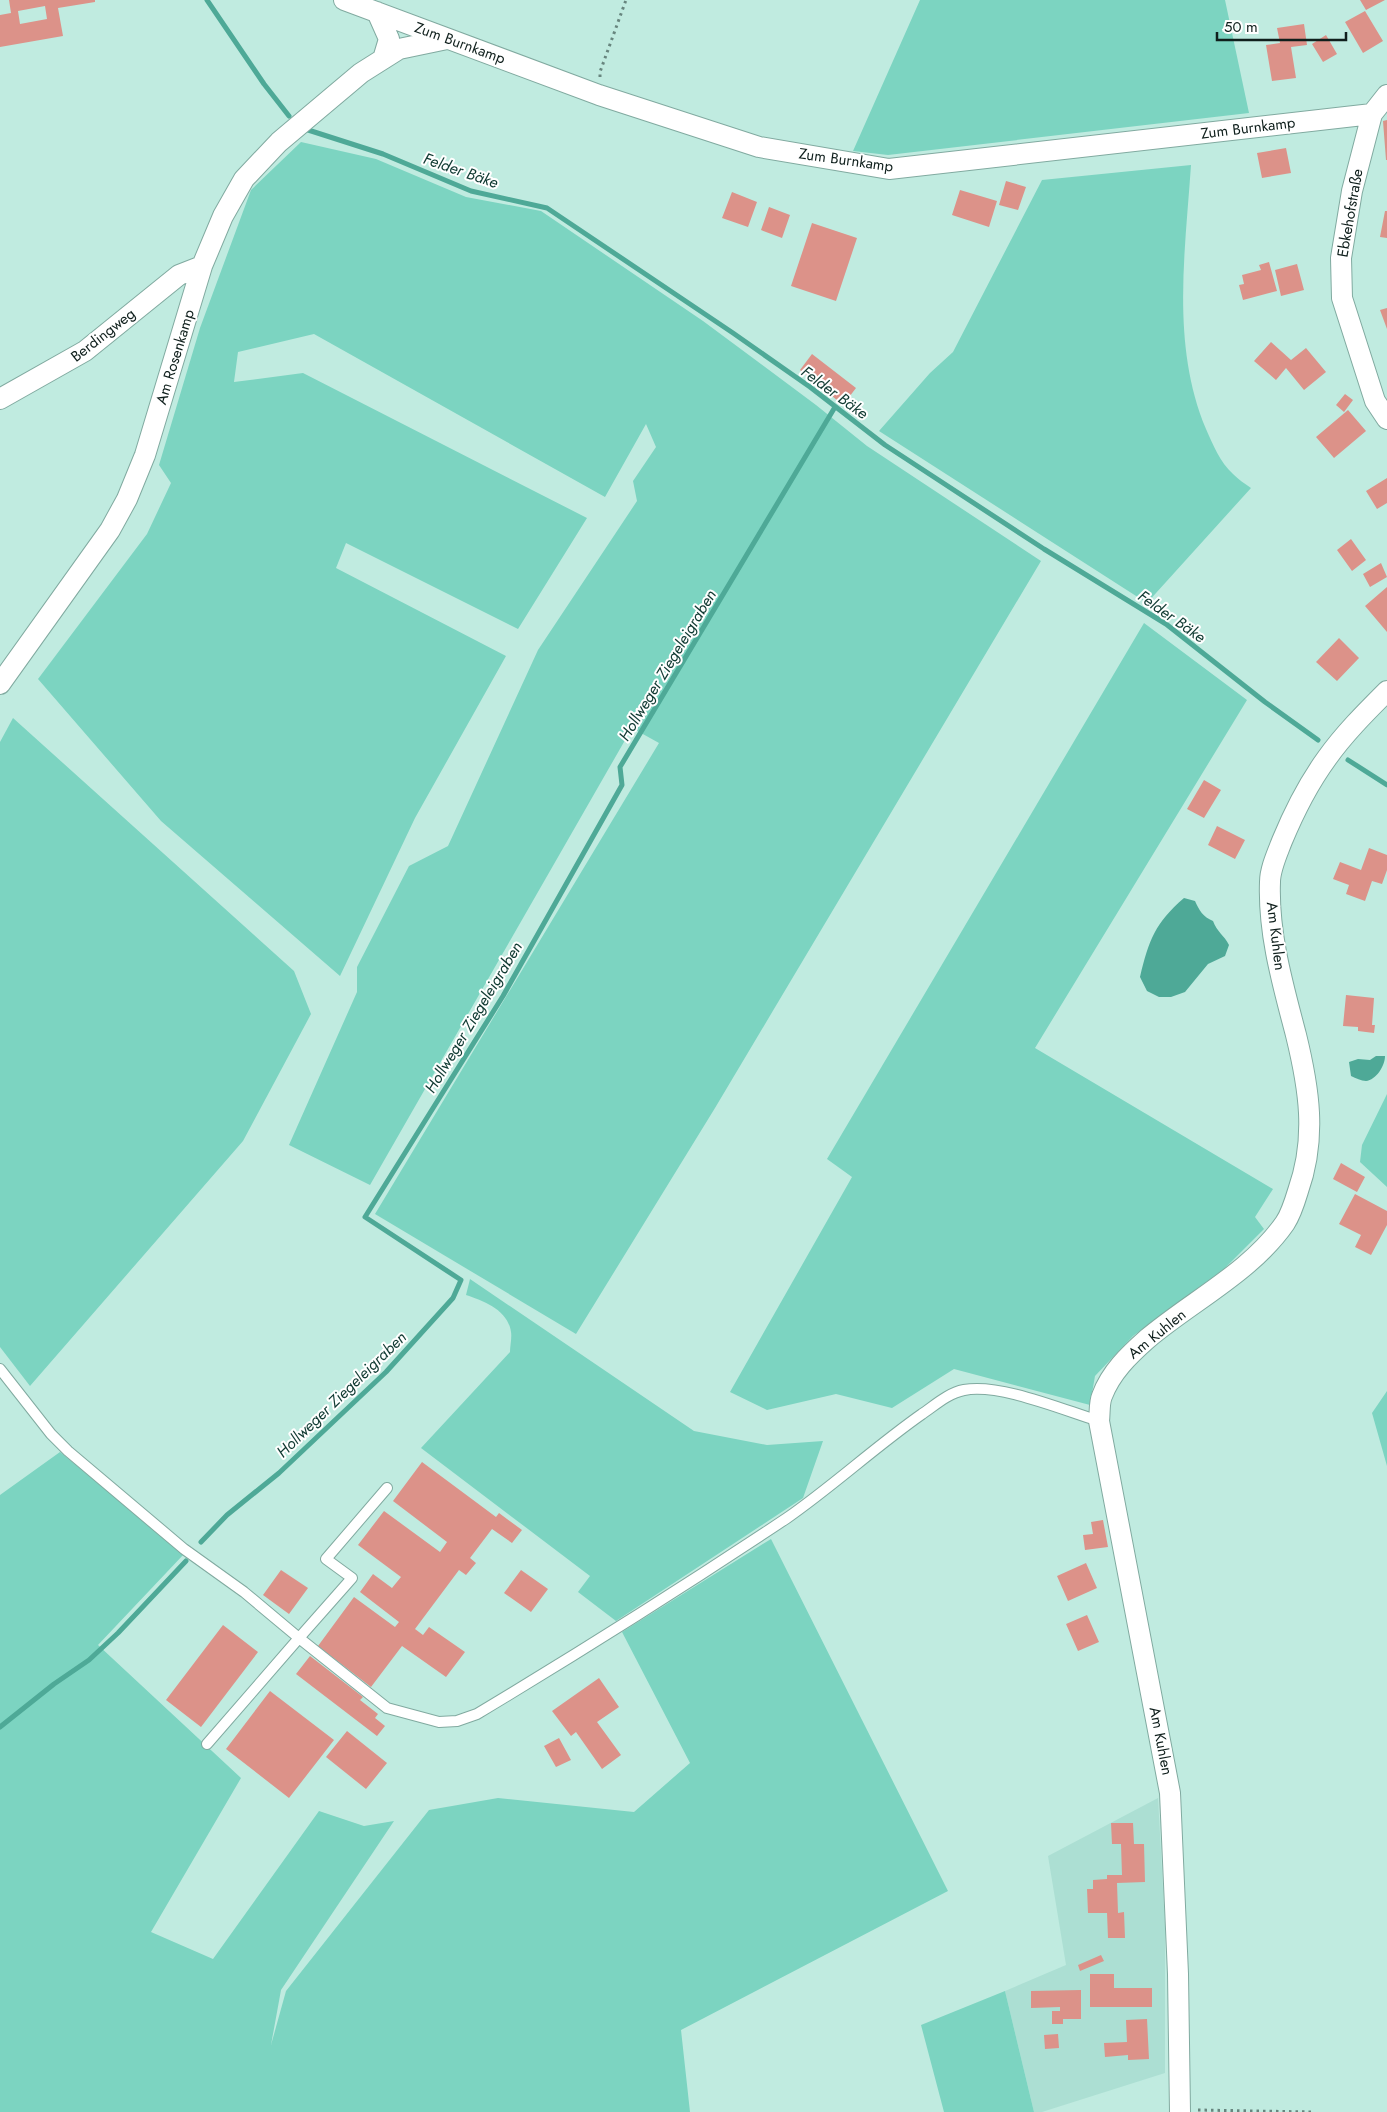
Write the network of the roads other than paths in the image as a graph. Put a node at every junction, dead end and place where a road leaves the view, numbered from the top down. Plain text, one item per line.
1 (344, 0) edge
2 (371, 7) edge
3 (447, 38) junction
4 (383, 59) junction
5 (1387, 95) edge
6 (1372, 114) junction
7 (202, 266) junction
8 (0, 399) edge
9 (1387, 419) edge
10 (0, 684) edge
11 (1387, 691) edge
12 (0, 1369) edge
13 (1099, 1421) junction
14 (387, 1488) dead end
15 (299, 1638) junction
16 (207, 1744) dead end
17 (1180, 2111) edge

1 - 2 street, Zum Burnkamp
2 - 3 street, Zum Burnkamp
2 - 4 street
3 - 4 street, Am Rosenkamp
3 - 6 street, Zum Burnkamp
4 - 7 street, Am Rosenkamp
5 - 6 street, Ebkehofstraße
6 - 9 street, Ebkehofstraße
7 - 8 street, Berdingweg
7 - 10 street, Am Rosenkamp
11 - 13 street, Am Kuhlen
12 - 15 lane
13 - 15 lane
13 - 17 street, Am Kuhlen
14 - 15 lane
15 - 16 lane

